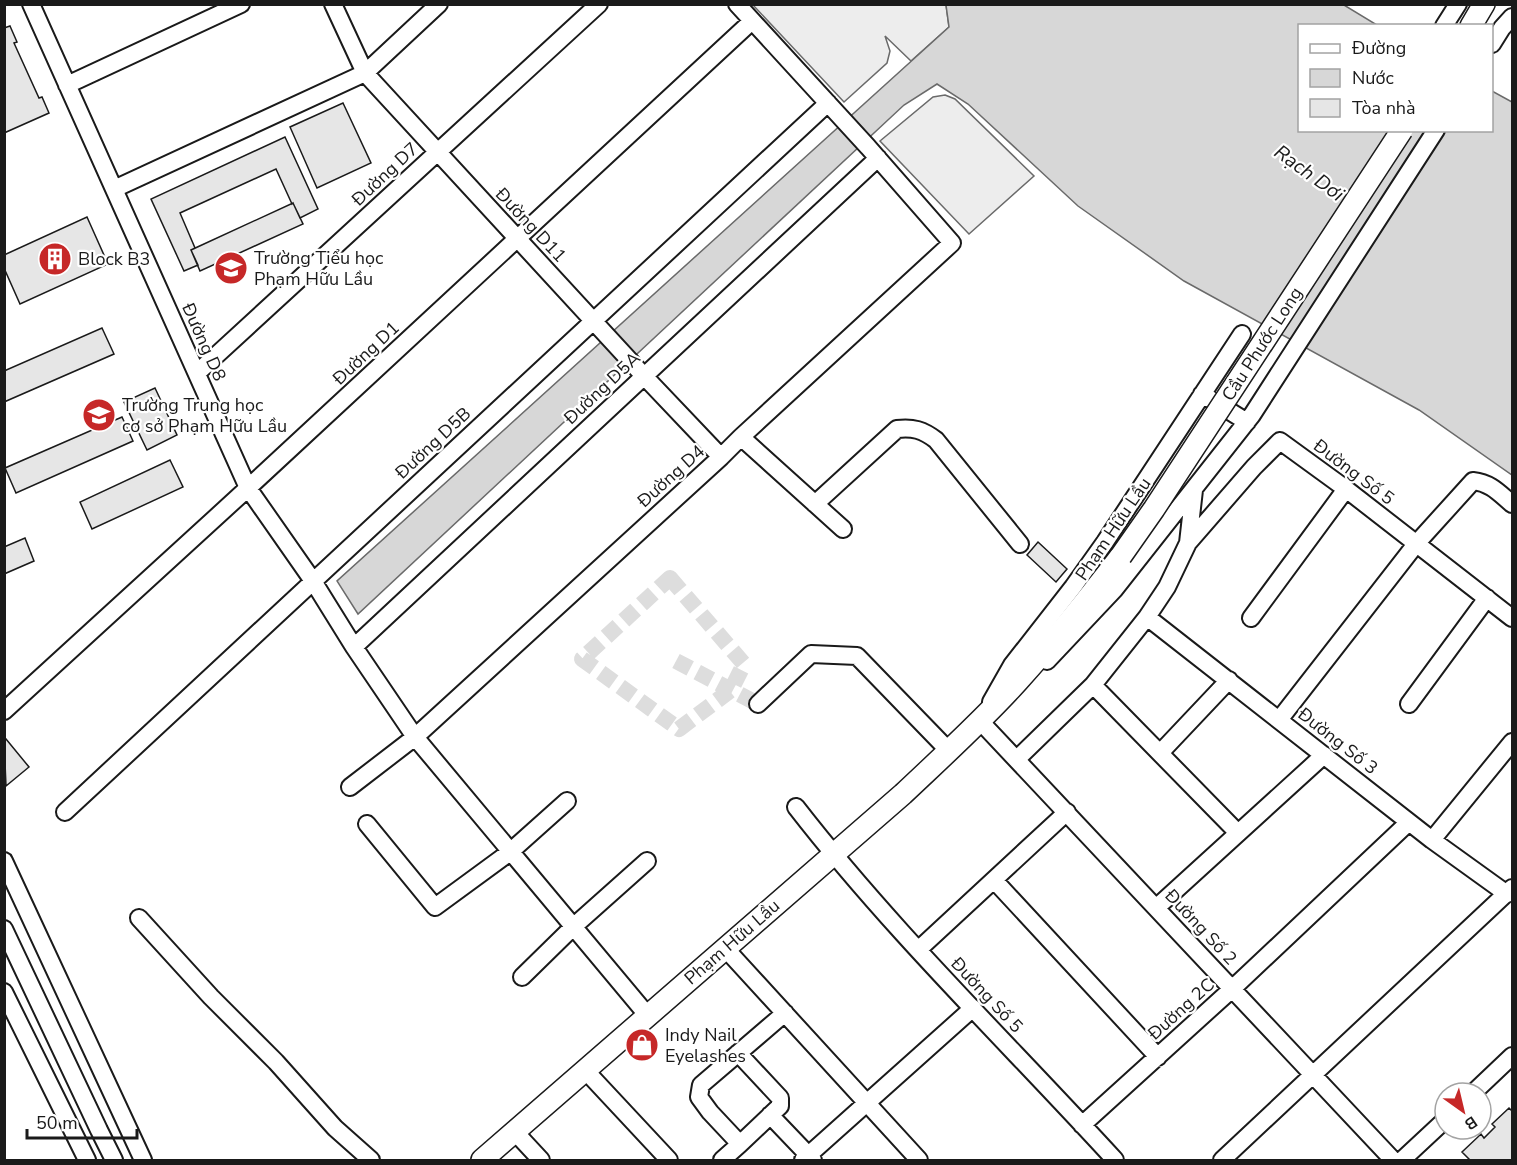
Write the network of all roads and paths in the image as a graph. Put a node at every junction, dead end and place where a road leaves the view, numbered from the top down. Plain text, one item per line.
1 (31, 4) edge
2 (241, 4) edge
3 (333, 4) edge
4 (439, 4) edge
5 (599, 4) edge
6 (737, 4) edge
7 (1458, 4) edge
8 (1484, 4) edge
9 (752, 21) junction
10 (1507, 23) edge
11 (1445, 24) edge
12 (1472, 24) edge
13 (1493, 41) edge
14 (364, 73) junction
15 (67, 85) junction
16 (833, 109) junction
17 (1401, 132) edge
18 (1435, 132) edge
19 (437, 152) junction
20 (873, 152) junction
21 (114, 189) junction
22 (517, 239) junction
23 (597, 325) junction
24 (1242, 334) dead end
25 (197, 373) junction
26 (644, 376) junction
27 (1202, 394) junction
28 (1249, 418) junction
29 (741, 436) junction
30 (721, 457) junction
31 (249, 488) junction
32 (1346, 489) junction
33 (1194, 490) junction
34 (815, 504) junction
35 (1512, 504) edge
36 (843, 529) dead end
37 (1188, 543) junction
38 (1020, 544) dead end
39 (1416, 544) junction
40 (1120, 556) joint
41 (313, 581) junction
42 (1487, 598) junction
43 (1147, 617) junction
44 (1251, 618) dead end
45 (1512, 618) edge
46 (354, 647) junction
47 (1229, 680) junction
48 (1093, 685) junction
49 (758, 704) dead end
50 (1409, 704) dead end
51 (4, 711) edge
52 (1280, 720) junction
53 (980, 721) junction
54 (414, 737) junction
55 (1512, 742) edge
56 (949, 751) junction
57 (1160, 753) junction
58 (1324, 755) junction
59 (1017, 759) junction
60 (350, 787) dead end
61 (567, 801) dead end
62 (796, 807) dead end
63 (65, 812) dead end
64 (1066, 812) junction
65 (1410, 822) junction
66 (367, 824) dead end
67 (1238, 833) junction
68 (1432, 840) junction
69 (510, 852) junction
70 (833, 855) junction
71 (4, 861) edge
72 (647, 861) dead end
73 (994, 880) junction
74 (1510, 891) edge
75 (1156, 908) junction
76 (139, 918) dead end
77 (573, 927) junction
78 (4, 929) edge
79 (726, 948) junction
80 (918, 950) junction
81 (522, 978) dead end
82 (1232, 989) junction
83 (4, 992) edge
84 (973, 1008) junction
85 (785, 1013) junction
86 (648, 1016) junction
87 (738, 1053) junction
88 (1512, 1056) edge
89 (1158, 1057) junction
90 (585, 1070) junction
91 (1313, 1075) junction
92 (1486, 1081) edge
93 (867, 1103) junction
94 (770, 1115) junction
95 (1082, 1125) junction
96 (1433, 1131) edge
97 (515, 1132) junction
98 (740, 1144) junction
99 (808, 1159) edge
100 (87, 1161) edge
101 (114, 1161) edge
102 (143, 1161) edge
103 (371, 1161) edge
104 (482, 1161) edge
105 (541, 1161) edge
106 (669, 1161) edge
107 (722, 1161) edge
108 (919, 1161) edge
109 (1115, 1161) edge
110 (1222, 1161) edge
111 (1394, 1161) edge
112 (1402, 1161) edge

1 - 15 street, Đường D8
2 - 15 street
3 - 14 street, Đường D11
4 - 14 street
5 - 19 street, Đường D7
6 - 9 street
7 - 11 street
8 - 12 main road
9 - 16 street
9 - 22 street, Đường D1
10 - 13 street
14 - 19 street, Đường D11
14 - 21 street
15 - 21 street, Đường D8
16 - 20 street
16 - 23 street, Đường D5B
17 - 40 main road, Cầu Phước Long, bridge
18 - 28 street, Cầu Phước Long
19 - 22 street, Đường D11
19 - 25 street, Đường D7
20 - 26 street, Đường D5A
20 - 29 street, Đường D4
21 - 25 street, Đường D8
22 - 23 street, Đường D11
22 - 31 street, Đường D1
23 - 26 street, Đường D11
23 - 41 street, Đường D5B
24 - 27 street, Phạm Hữu Lầu
25 - 31 street, Đường D8
26 - 30 street, Đường D11
26 - 46 street, Đường D5A
27 - 28 street
27 - 53 street, Phạm Hữu Lầu
28 - 33 street, Phạm Hữu Lầu
29 - 30 street, Đường D4
29 - 34 street
30 - 54 street, Đường D4
31 - 41 street, Đường D8
31 - 51 street, Đường D1
32 - 37 street, Đường Số 5
32 - 39 street, Đường Số 5
32 - 44 street
33 - 37 street
33 - 53 street, Phạm Hữu Lầu
34 - 36 street
34 - 38 street
35 - 39 street
37 - 43 street
39 - 42 street, Đường Số 5
39 - 52 street
40 - 53 main road, Phạm Hữu Lầu
41 - 46 street, Đường D8
41 - 63 street, Đường D5B
42 - 45 street, Đường Số 5
42 - 50 street
43 - 47 street, Đường Số 3
43 - 48 street
46 - 54 street, Đường D8
47 - 52 street, Đường Số 3
47 - 57 street
48 - 57 street
48 - 59 street
49 - 56 street
52 - 58 street, Đường Số 3
53 - 56 main road, Phạm Hữu Lầu
53 - 59 street, Đường Số 2
54 - 60 street, Đường D4
54 - 69 street, Đường D8
55 - 68 street
56 - 70 main road, Phạm Hữu Lầu
57 - 67 street
58 - 65 street, Đường Số 3
58 - 67 street
59 - 64 street, Đường Số 2
61 - 69 street
62 - 70 street, Đường Số 5
64 - 73 street
64 - 75 street, Đường Số 2
65 - 68 street, Đường Số 3
65 - 82 street, Đường 2C
66 - 69 street
67 - 75 street
68 - 74 street, Đường Số 3
69 - 77 street, Đường D8
70 - 79 main road, Phạm Hữu Lầu
70 - 80 street, Đường Số 5
71 - 102 street
72 - 77 street
73 - 80 street
73 - 89 street
74 - 91 street
75 - 82 street, Đường Số 2
76 - 103 street
77 - 81 street
77 - 86 street, Đường D8
78 - 101 street
79 - 85 street
79 - 86 main road, Phạm Hữu Lầu
80 - 84 street, Đường Số 5
82 - 89 street, Đường 2C
82 - 91 street, Đường Số 2
83 - 100 street
84 - 93 street, Đường Số 5
84 - 95 street, Đường Số 5
85 - 87 street
85 - 93 street
86 - 90 main road, Phạm Hữu Lầu
87 - 94 street
87 - 98 street
88 - 92 street
89 - 95 street, Đường 2C
90 - 97 main road, Phạm Hữu Lầu
90 - 106 street
91 - 110 street
91 - 111 street, Đường Số 2
93 - 99 street, Đường Số 5
93 - 108 street
94 - 98 street
94 - 99 street
95 - 109 street, Đường Số 5
96 - 112 street
97 - 104 main road, Phạm Hữu Lầu
97 - 105 street
98 - 107 street

